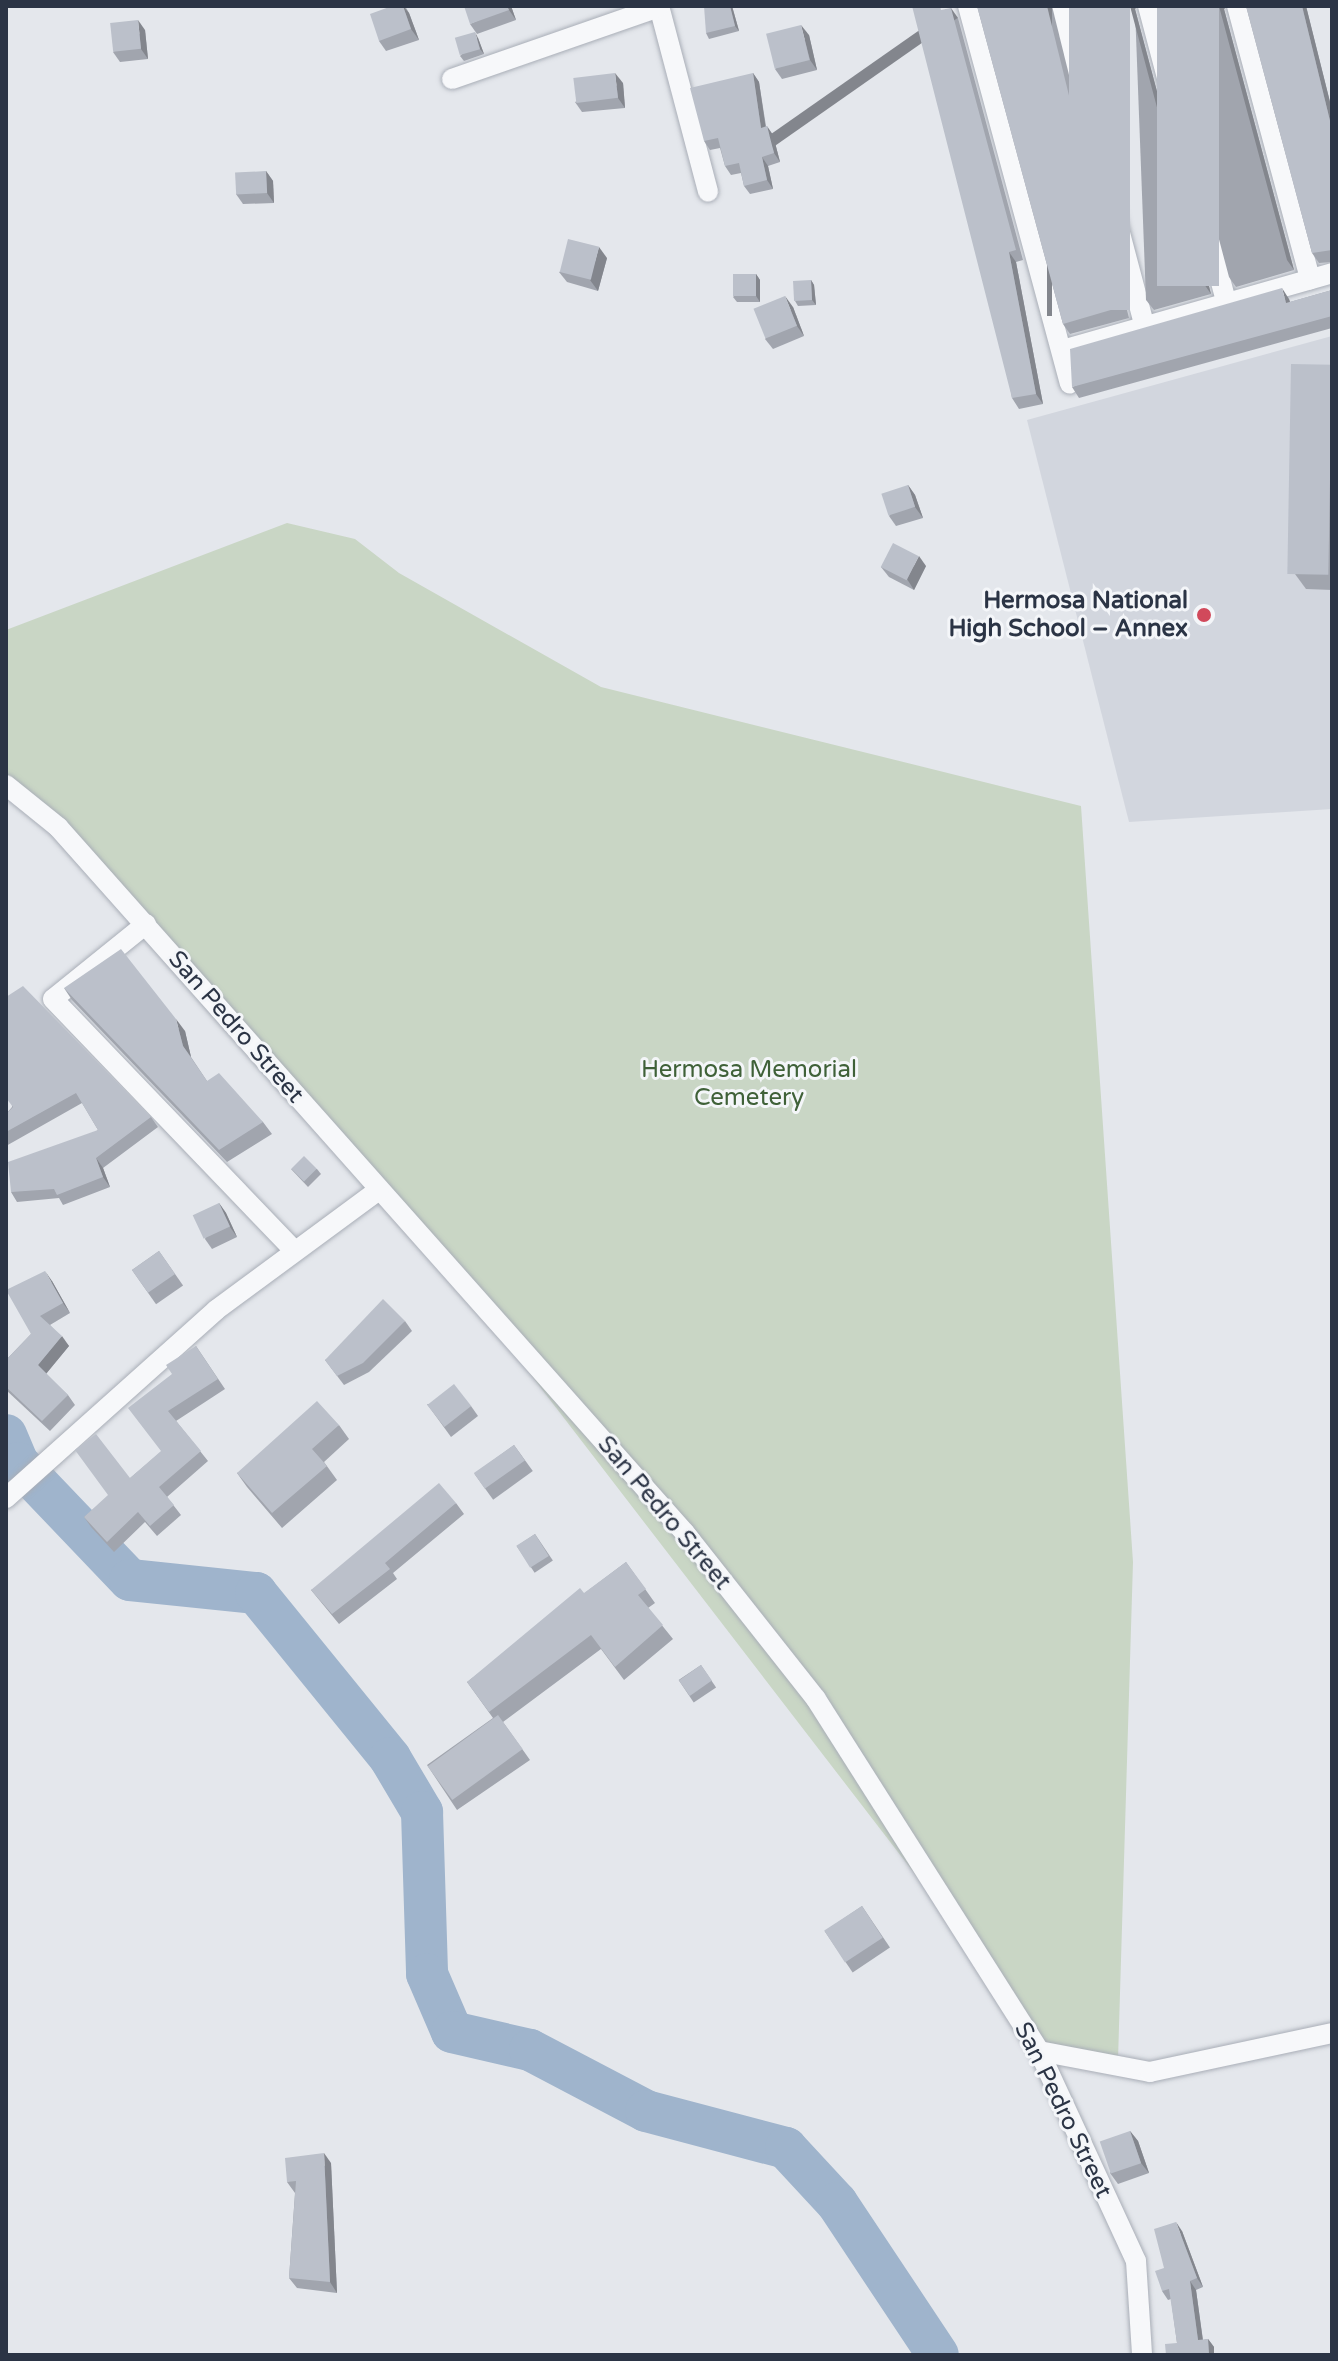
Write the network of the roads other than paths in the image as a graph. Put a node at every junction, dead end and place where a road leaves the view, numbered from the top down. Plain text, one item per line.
1 (968, 6) edge
2 (1060, 6) edge
3 (1148, 6) edge
4 (1237, 6) edge
5 (659, 7) edge
6 (452, 79) dead end
7 (708, 192) dead end
8 (1332, 273) edge
9 (1310, 279) junction
10 (1227, 304) junction
11 (1144, 325) junction
12 (1062, 350) junction
13 (1070, 383) edge
14 (6, 785) edge
15 (146, 924) junction
16 (379, 1190) junction
17 (294, 1250) junction
18 (6, 1498) edge
19 (1332, 2033) edge
20 (1039, 2051) junction
21 (1142, 2355) edge

1 - 12 street
2 - 11 street
3 - 10 street
4 - 9 street
5 - 6 street
5 - 7 street
8 - 9 street
9 - 10 street
10 - 11 street
11 - 12 street
12 - 13 street
14 - 15 street, San Pedro Street
15 - 16 street, San Pedro Street
15 - 17 street
16 - 17 street
16 - 20 street, San Pedro Street
17 - 18 street
19 - 20 street
20 - 21 street, San Pedro Street

